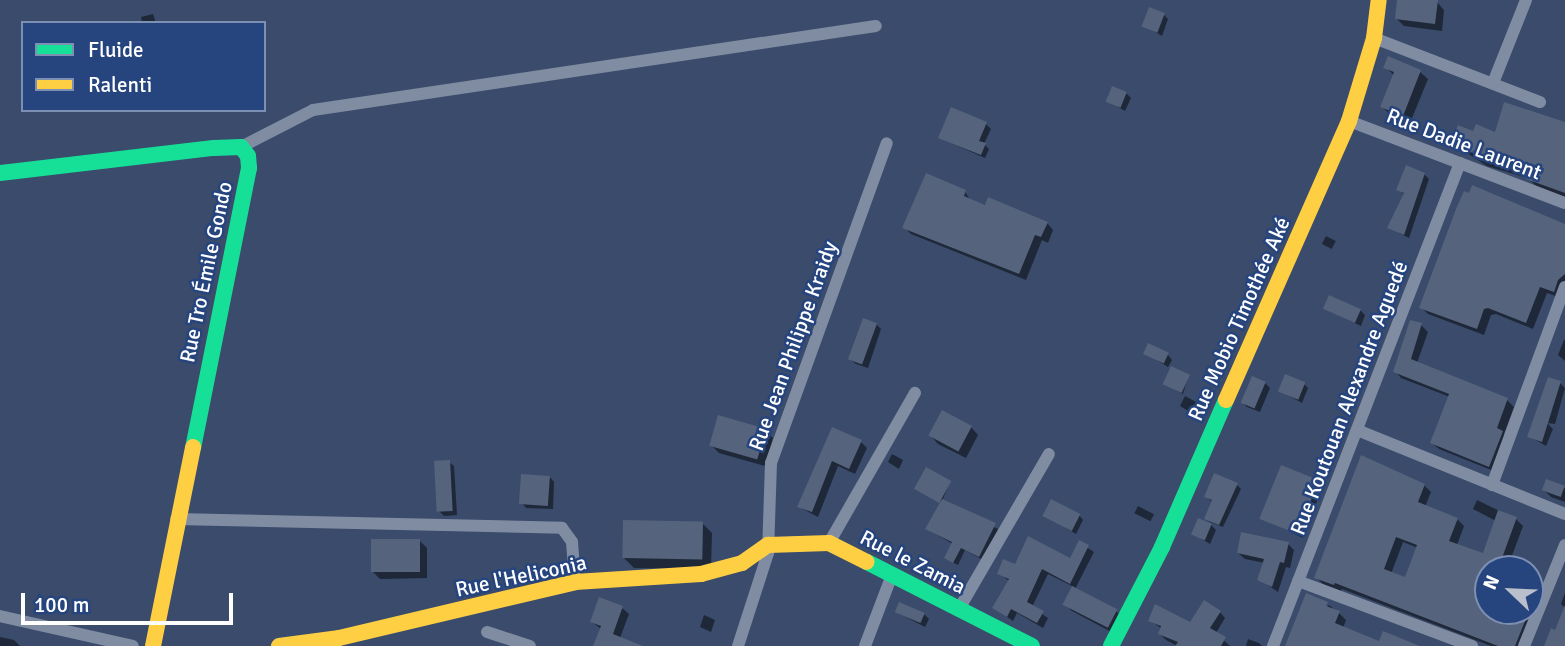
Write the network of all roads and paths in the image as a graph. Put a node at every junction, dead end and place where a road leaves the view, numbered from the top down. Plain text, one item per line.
1 (1379, 0) edge
2 (1526, 0) edge
3 (876, 26) dead end
4 (1374, 38) junction
5 (1493, 83) junction
6 (1540, 102) dead end
7 (1349, 121) junction
8 (887, 144) dead end
9 (241, 147) junction
10 (1460, 163) junction
11 (0, 173) edge
12 (1565, 203) edge
13 (1565, 287) edge
14 (915, 393) dead end
15 (1357, 430) junction
16 (1049, 454) dead end
17 (1492, 485) junction
18 (1565, 514) edge
19 (176, 519) junction
20 (829, 543) junction
21 (768, 545) junction
22 (1565, 545) edge
23 (892, 575) junction
24 (1298, 581) junction
25 (575, 582) junction
26 (959, 609) junction
27 (0, 616) edge
28 (487, 632) dead end
29 (338, 642) edge
30 (133, 646) edge
31 (153, 646) edge
32 (279, 646) edge
33 (530, 646) edge
34 (738, 646) edge
35 (865, 646) edge
36 (1032, 646) edge
37 (1111, 646) edge
38 (1273, 646) edge
39 (1472, 646) edge
40 (1524, 646) edge

1 - 4 street, Rue Mobio Timothée Aké
2 - 5 street
3 - 9 street
4 - 5 street
4 - 7 street, Rue Mobio Timothée Aké
5 - 6 street
7 - 10 street, Rue Dadie Laurent
7 - 37 street, Rue Mobio Timothée Aké
8 - 21 street, Rue Jean Philippe Kraidy
9 - 11 street, Rue Tro Émile Gondo
9 - 19 street, Rue Tro Émile Gondo
10 - 12 street, Rue Dadie Laurent
10 - 15 street, Rue Koutouan Alexandre Aguedé
13 - 17 street
14 - 20 street
15 - 17 street
15 - 24 street, Rue Koutouan Alexandre Aguedé
16 - 26 street
17 - 18 street
19 - 25 street
19 - 31 street, Rue Tro Émile Gondo
20 - 21 street, Rue le Zamia
20 - 23 street, Rue le Zamia
21 - 25 street, Rue l'Heliconia
21 - 34 street, Rue Jean Philippe Kraidy
22 - 40 street
23 - 26 street, Rue le Zamia
23 - 35 street
24 - 38 street, Rue Koutouan Alexandre Aguedé
24 - 39 street
25 - 29 street, Rue l'Heliconia
26 - 36 street, Rue le Zamia
27 - 30 street
28 - 33 street
29 - 32 street, Rue l'Heliconia

